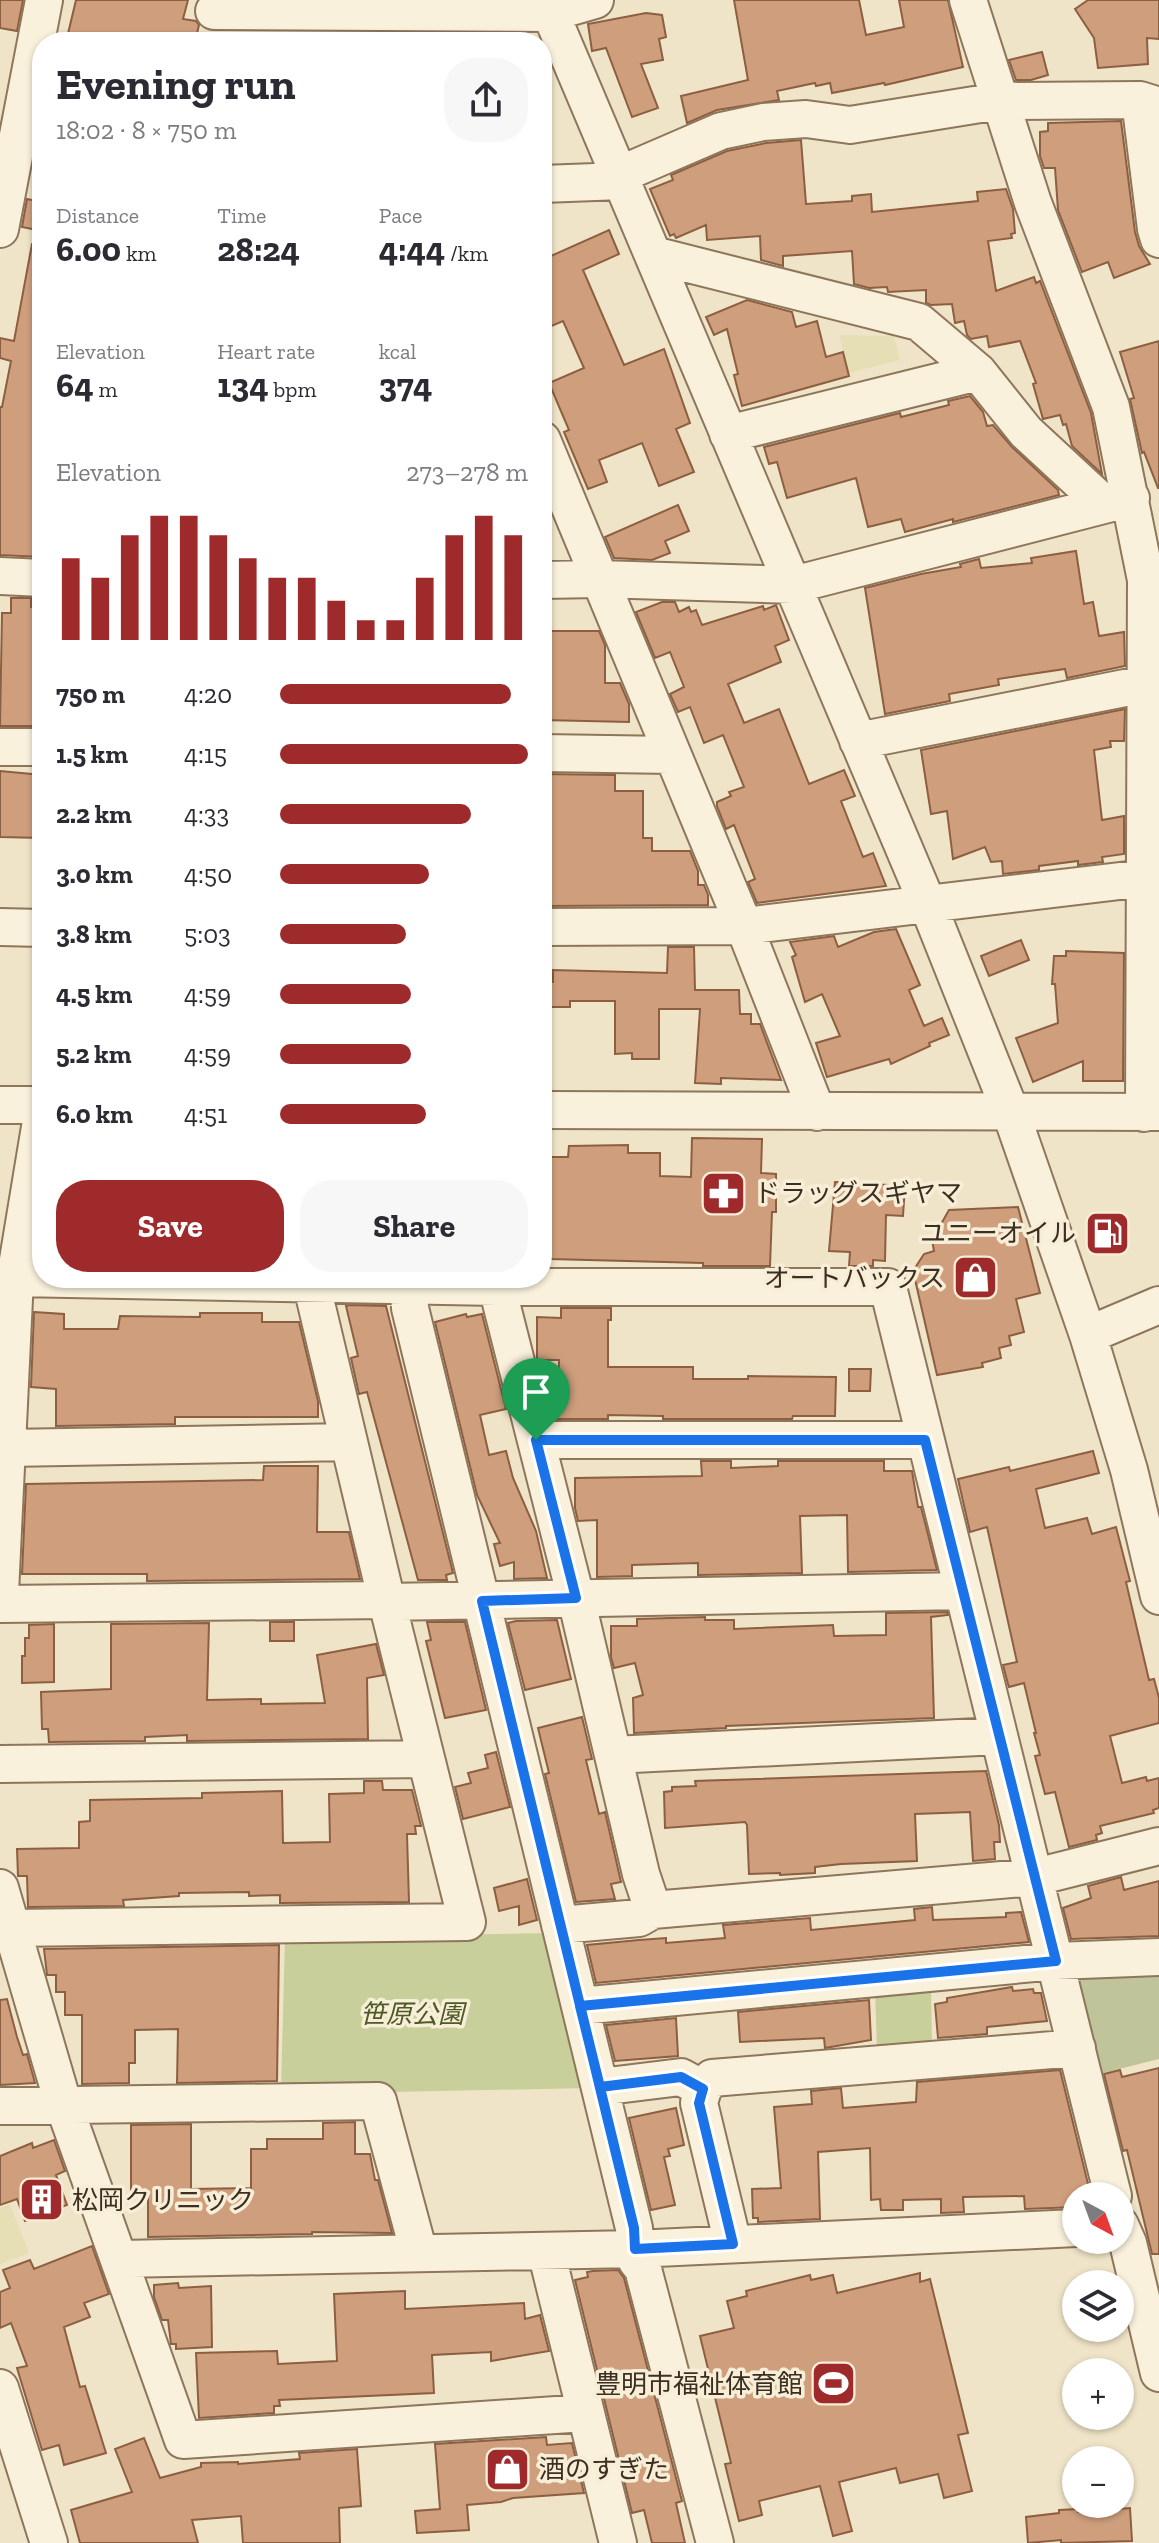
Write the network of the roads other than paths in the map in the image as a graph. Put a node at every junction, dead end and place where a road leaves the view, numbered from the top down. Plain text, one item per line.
1 (44, 0) edge
2 (595, 0) edge
3 (968, 0) edge
4 (547, 6) edge
5 (212, 18) edge
6 (39, 32) edge
7 (32, 81) edge
8 (999, 101) junction
9 (1149, 103) edge
10 (18, 175) edge
11 (620, 178) junction
12 (552, 183) edge
13 (0, 229) edge
14 (1159, 239) edge
15 (653, 255) junction
16 (978, 372) junction
17 (728, 434) junction
18 (552, 486) edge
19 (1117, 501) junction
20 (0, 576) edge
21 (32, 578) edge
22 (599, 579) junction
23 (552, 580) edge
24 (1152, 580) edge
25 (793, 585) junction
26 (1145, 684) junction
27 (858, 741) junction
28 (0, 747) edge
29 (32, 747) edge
30 (552, 753) edge
31 (672, 755) junction
32 (1145, 878) junction
33 (928, 905) junction
34 (744, 926) junction
35 (0, 927) edge
36 (552, 927) edge
37 (32, 928) edge
38 (0, 1105) edge
39 (32, 1105) edge
40 (552, 1110) edge
41 (817, 1112) junction
42 (1152, 1112) edge
43 (1011, 1113) junction
44 (32, 1175) edge
45 (15, 1278) junction
46 (32, 1278) edge
47 (552, 1287) edge
48 (312, 1288) edge
49 (409, 1288) edge
50 (497, 1288) edge
51 (1159, 1305) edge
52 (1088, 1335) junction
53 (536, 1440) junction
54 (925, 1440) junction
55 (349, 1442) junction
56 (7, 1448) junction
57 (963, 1591) junction
58 (0, 1593) edge
59 (1159, 1596) edge
60 (576, 1598) junction
61 (387, 1601) junction
62 (482, 1601) junction
63 (0, 1604) edge
64 (999, 1736) junction
65 (613, 1755) junction
66 (426, 1759) junction
67 (0, 1764) edge
68 (1159, 1846) edge
69 (1036, 1877) junction
70 (0, 1888) edge
71 (653, 1910) junction
72 (560, 1925) junction
73 (12, 1928) junction
74 (1159, 1957) edge
75 (1056, 1961) junction
76 (580, 2006) junction
77 (1077, 2048) junction
78 (600, 2087) junction
79 (703, 2089) junction
80 (63, 2103) junction
81 (0, 2106) edge
82 (1110, 2182) edge
83 (1062, 2229) edge
84 (733, 2244) junction
85 (635, 2249) junction
86 (546, 2251) junction
87 (419, 2253) junction
88 (1131, 2254) edge
89 (120, 2259) junction
90 (1159, 2373) edge
91 (0, 2388) edge
92 (585, 2413) junction
93 (6, 2422) edge
94 (49, 2543) edge
95 (618, 2543) edge
96 (715, 2543) edge

1 - 6 street
2 - 4 street
3 - 8 street
4 - 5 street
4 - 11 street
7 - 10 street
8 - 9 street
8 - 11 street
8 - 19 street
9 - 14 street
10 - 13 street
11 - 12 street
11 - 15 street
15 - 16 street
15 - 17 street
16 - 17 street
16 - 19 street
17 - 25 street
18 - 22 street
19 - 24 street
19 - 25 street
20 - 21 street
22 - 23 street
22 - 25 street
22 - 31 street
24 - 26 street
25 - 27 street
26 - 27 street
26 - 32 street
27 - 33 street
28 - 29 street
30 - 31 street
31 - 34 street
32 - 33 street
32 - 42 street
33 - 34 street
33 - 43 street
34 - 36 street
34 - 41 street
35 - 37 street
38 - 39 street
40 - 41 street
41 - 43 street
42 - 43 street
43 - 52 street
44 - 45 street
45 - 46 street
45 - 56 street
47 - 54 street
48 - 55 street
49 - 62 street
50 - 53 street
51 - 52 street
52 - 59 street
53 - 54 street
53 - 60 street
54 - 57 street
55 - 56 street
55 - 61 street
56 - 58 street
57 - 60 street
57 - 64 street
60 - 62 street
60 - 65 street
61 - 62 street
61 - 63 street
61 - 66 street
62 - 72 street
64 - 65 street
64 - 69 street
65 - 71 street
66 - 67 street
66 - 73 street
68 - 69 street
69 - 71 street
69 - 75 street
70 - 73 street
71 - 72 street
72 - 76 street
73 - 80 street
74 - 75 street
75 - 76 street
75 - 77 street
76 - 78 street
77 - 79 street
77 - 82 street
78 - 79 street
78 - 85 street
79 - 84 street
80 - 81 street
80 - 87 street
80 - 89 street
83 - 84 street
84 - 85 street
85 - 86 street
85 - 96 street
86 - 87 street
86 - 92 street
87 - 89 street
88 - 90 street
89 - 92 street
91 - 93 street
92 - 95 street
93 - 94 street

